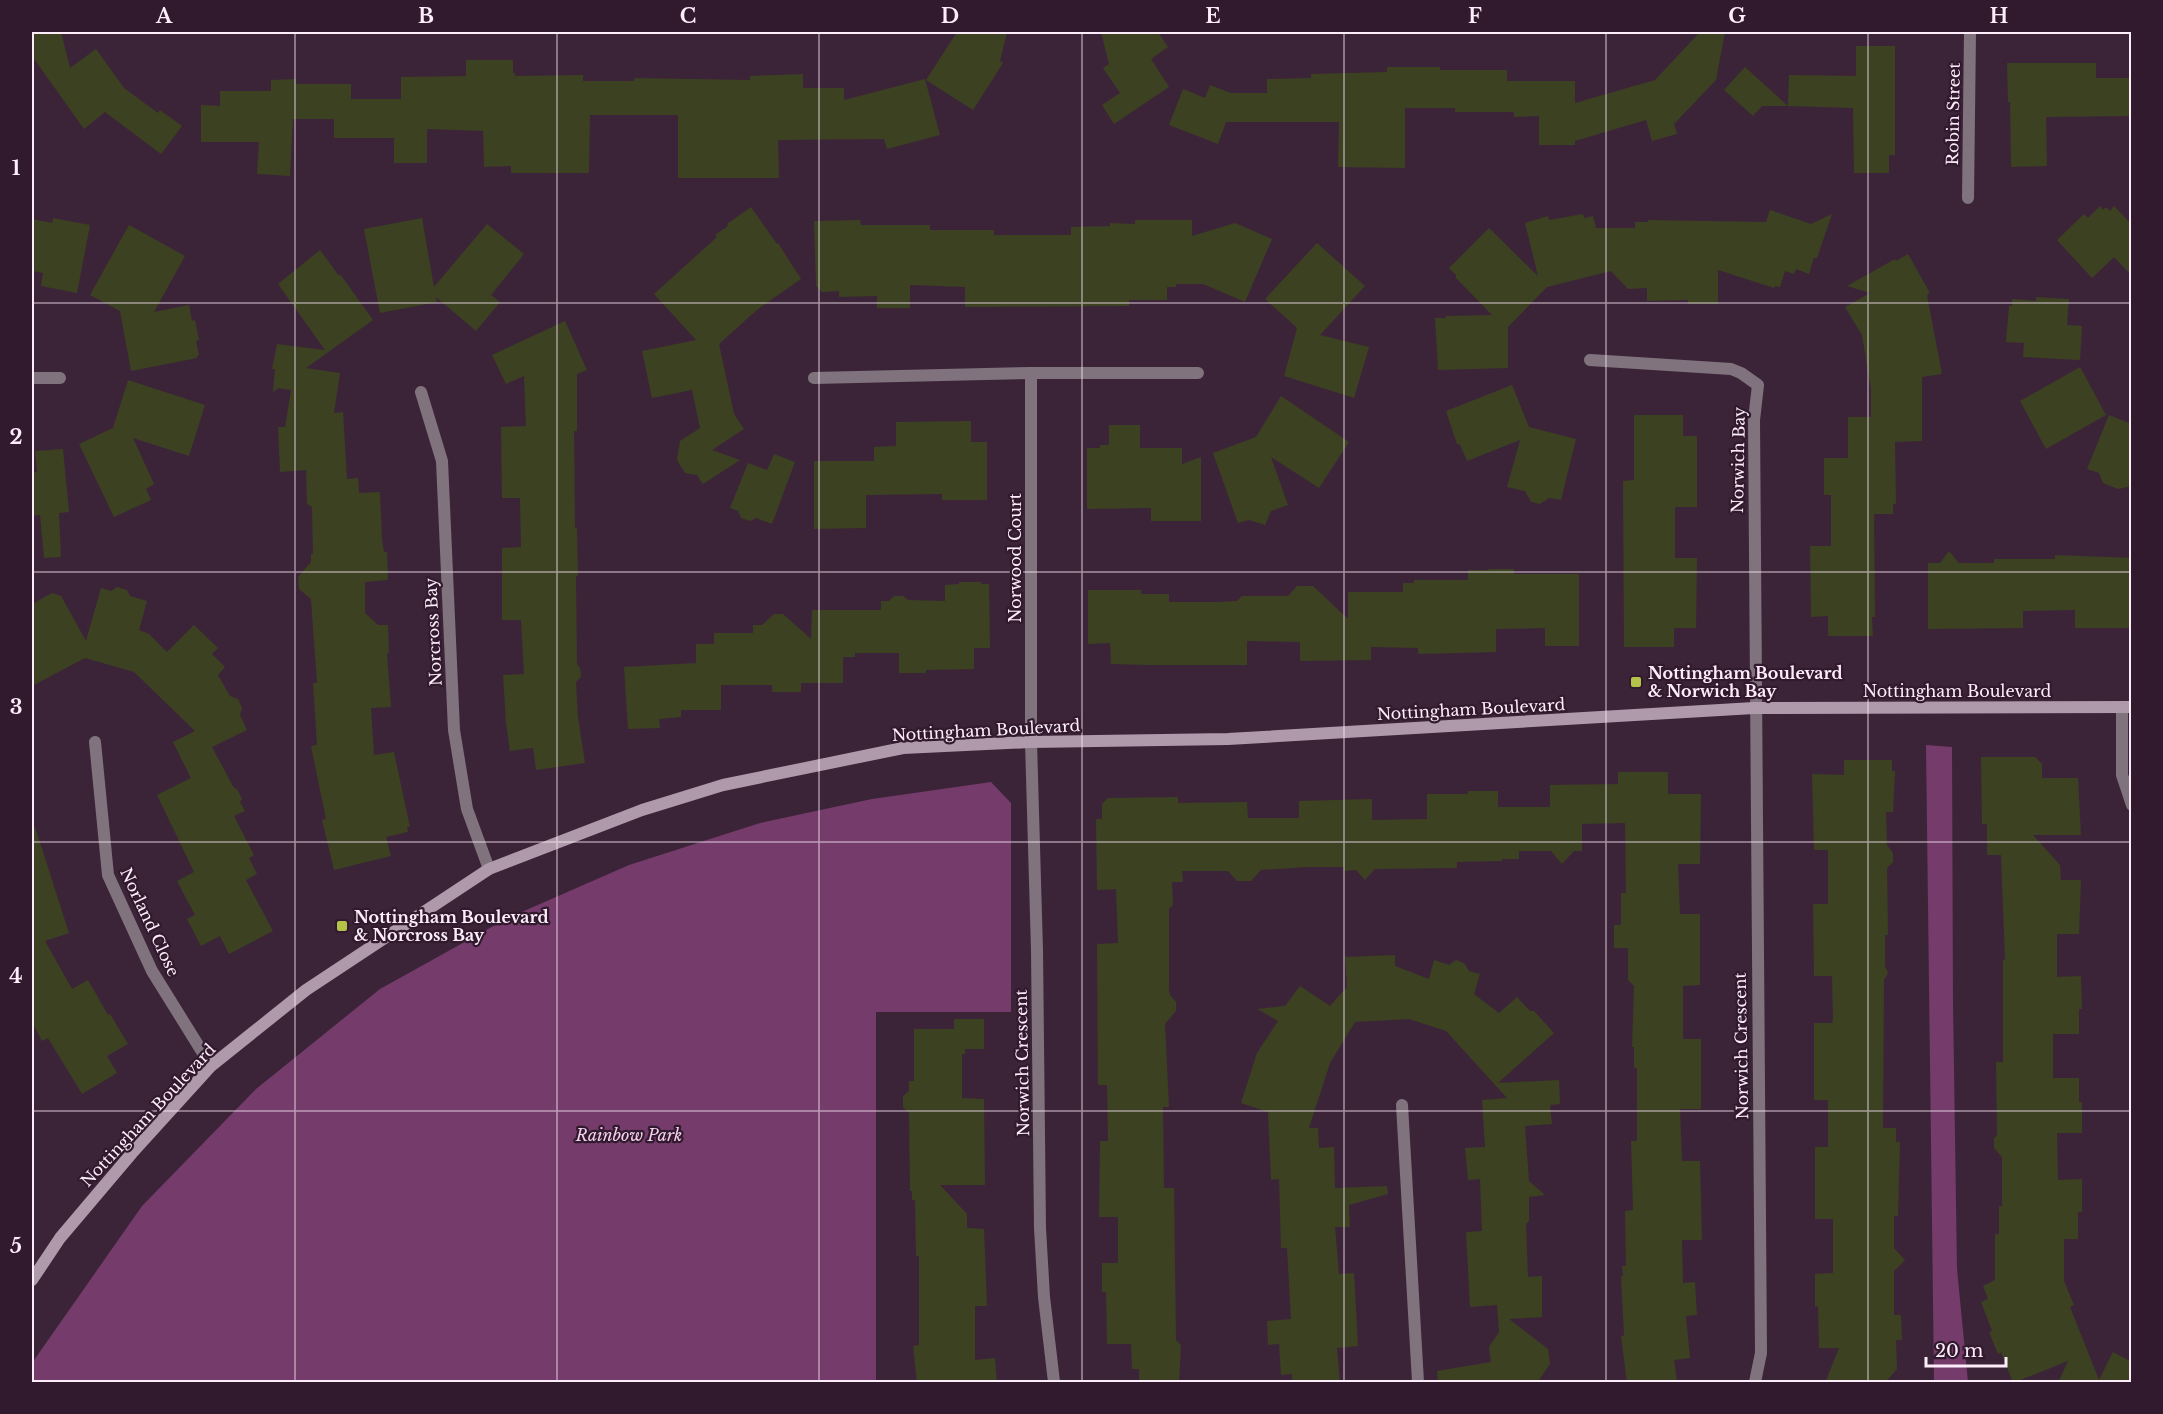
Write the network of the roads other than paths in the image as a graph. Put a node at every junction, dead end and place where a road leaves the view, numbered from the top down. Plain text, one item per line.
1 (1971, 32) edge
2 (1968, 198) dead end
3 (1590, 360) dead end
4 (1030, 373) junction
5 (1198, 373) dead end
6 (32, 378) edge
7 (60, 378) dead end
8 (814, 378) dead end
9 (421, 392) dead end
10 (2127, 707) edge
11 (1754, 708) junction
12 (95, 742) dead end
13 (1031, 742) junction
14 (2132, 805) edge
15 (489, 869) junction
16 (211, 1066) junction
17 (1402, 1105) dead end
18 (32, 1280) edge
19 (1054, 1383) edge
20 (1418, 1383) edge
21 (1755, 1383) edge

1 - 2 street, Robin Street
3 - 11 street, Norwich Bay
4 - 5 street
4 - 8 street
4 - 13 street, Norwood Court
6 - 7 street
9 - 15 street, Norcross Bay
10 - 11 street, Nottingham Boulevard
10 - 14 street, Nottingham Boulevard
11 - 13 street, Nottingham Boulevard
11 - 21 street, Norwich Crescent
12 - 16 street, Norland Close
13 - 15 street, Nottingham Boulevard
13 - 19 street, Norwich Crescent
15 - 16 street, Nottingham Boulevard
16 - 18 street, Nottingham Boulevard
17 - 20 street

